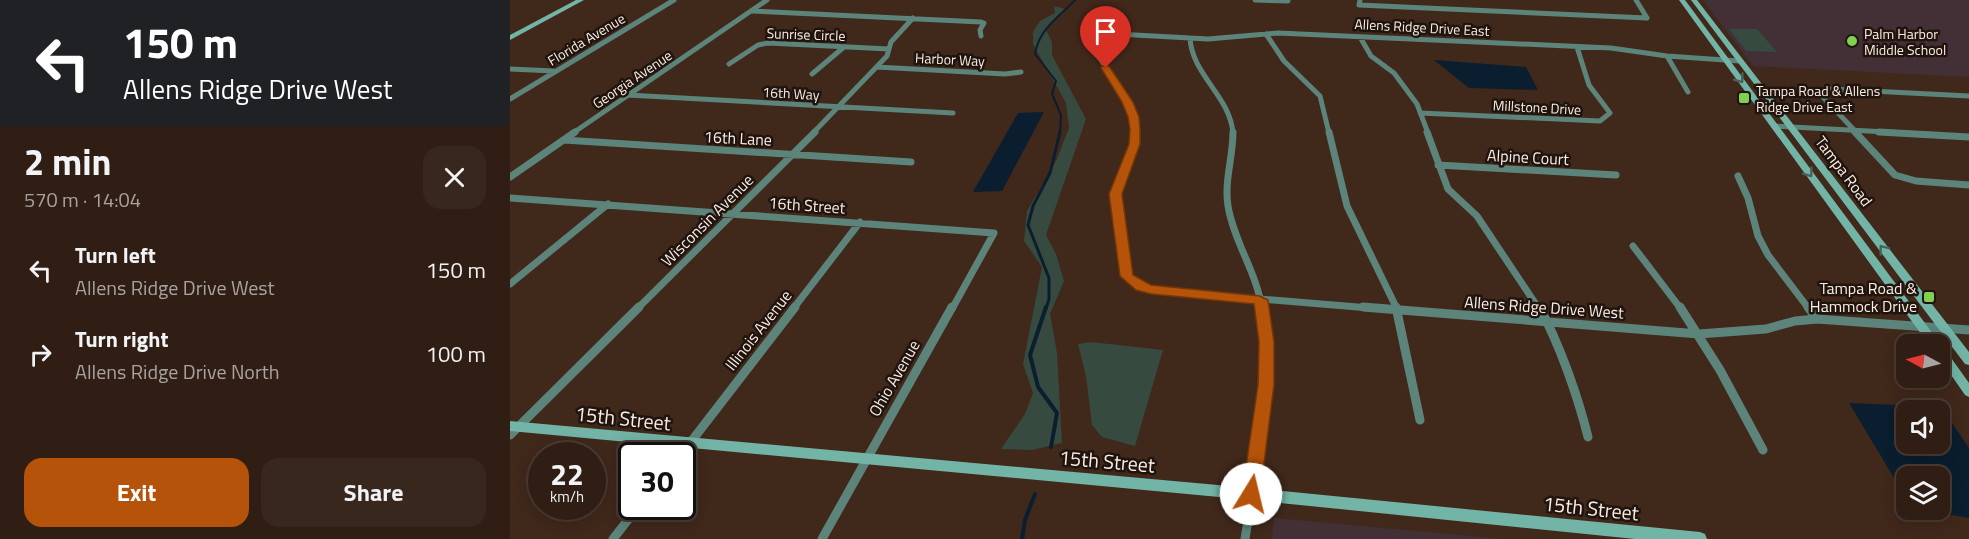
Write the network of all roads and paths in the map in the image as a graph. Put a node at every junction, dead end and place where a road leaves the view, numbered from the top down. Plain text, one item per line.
1 (581, 0) edge
2 (674, 0) edge
3 (767, 0) edge
4 (1255, 0) edge
5 (1360, 0) edge
6 (1636, 0) edge
7 (1682, 0) edge
8 (1694, 0) edge
9 (1288, 2) dead end
10 (752, 11) junction
11 (913, 18) junction
12 (1698, 21) junction
13 (1709, 21) junction
14 (1266, 34) junction
15 (981, 36) dead end
16 (1360, 37) junction
17 (510, 38) edge
18 (1190, 38) junction
19 (844, 47) junction
20 (1577, 47) junction
21 (889, 49) junction
22 (1667, 56) junction
23 (1726, 60) junction
24 (1739, 61) junction
25 (729, 64) dead end
26 (877, 67) junction
27 (510, 69) edge
28 (556, 71) junction
29 (1021, 72) dead end
30 (812, 74) dead end
31 (1688, 92) dead end
32 (628, 95) junction
33 (1969, 96) edge
34 (510, 99) edge
35 (839, 108) junction
36 (1420, 113) junction
37 (954, 114) dead end
38 (1774, 126) junction
39 (1789, 127) junction
40 (1853, 131) junction
41 (1969, 137) edge
42 (564, 140) junction
43 (792, 154) junction
44 (911, 162) dead end
45 (1438, 165) junction
46 (1617, 175) dead end
47 (1738, 176) dead end
48 (510, 177) edge
49 (1969, 184) edge
50 (510, 198) edge
51 (608, 204) junction
52 (732, 214) junction
53 (860, 222) junction
54 (994, 233) joint
55 (1633, 246) dead end
56 (510, 284) edge
57 (1140, 287) joint
58 (1260, 300) junction
59 (1398, 311) junction
60 (1817, 319) junction
61 (1548, 323) junction
62 (1922, 327) junction
63 (1944, 329) junction
64 (1969, 330) edge
65 (1699, 334) junction
66 (1927, 334) edge
67 (1969, 361) edge
68 (1950, 365) edge
69 (1969, 392) edge
70 (1420, 420) dead end
71 (513, 429) edge
72 (1588, 437) dead end
73 (666, 442) edge
74 (691, 442) edge
75 (696, 445) edge
76 (1763, 450) dead end
77 (866, 458) junction
78 (1251, 494) junction
79 (628, 520) edge
80 (613, 539) edge
81 (822, 539) edge
82 (1245, 539) edge
83 (1695, 539) edge
84 (1700, 539) edge

1 - 17 main road
2 - 28 street, Florida Avenue
3 - 10 street, Georgia Avenue
4 - 9 street
5 - 6 street
7 - 12 main road, Tampa Road
8 - 13 main road, Tampa Road
10 - 11 street
10 - 32 street, Georgia Avenue
11 - 15 street
11 - 21 street, Wisconsin Avenue
12 - 13 main road
12 - 23 main road, Tampa Road
13 - 24 main road, Tampa Road
14 - 16 street, Allens Ridge Drive East
14 - 18 street, Allens Ridge Drive East
14 - 59 street
16 - 20 street, Allens Ridge Drive East
16 - 36 street
18 - 57 street, Allens Ridge Drive East
18 - 58 street
19 - 21 street, Sunrise Circle
19 - 25 street, Sunrise Circle
19 - 30 street
20 - 22 street, Allens Ridge Drive East
20 - 36 street, Millstone Drive
21 - 26 street, Wisconsin Avenue
22 - 23 street, Allens Ridge Drive East
22 - 31 street
23 - 24 street, Allens Ridge Drive East
23 -> 38 main road, Tampa Road
24 - 39 main road, Tampa Road
26 - 29 street, Harbor Way
26 - 35 street, Wisconsin Avenue
27 - 28 street
28 - 34 street, Florida Avenue
32 - 35 street, 16th Way
32 - 42 street, Georgia Avenue
33 - 40 street
35 - 37 street, 16th Way
35 - 43 street, Wisconsin Avenue
36 - 45 street
38 - 39 street
38 -> 62 main road, Tampa Road
39 - 40 street
63 -> 39 main road, Tampa Road
40 - 41 street
40 - 49 street
42 - 43 street, 16th Lane
42 - 48 street, Georgia Avenue
43 - 44 street, 16th Lane
43 - 52 street, Wisconsin Avenue
45 - 46 street, Alpine Court
45 - 61 street
47 - 60 street
50 - 51 street, 16th Street
51 - 52 street, 16th Street
51 - 56 street
52 - 53 street, 16th Street
52 - 71 street, Wisconsin Avenue
53 - 54 street, 16th Street
53 - 74 street, Illinois Avenue
54 - 77 street, Ohio Avenue
55 - 65 street
57 - 58 street, Allens Ridge Drive West
58 - 59 street, Allens Ridge Drive West
58 - 78 street
59 - 61 street, Allens Ridge Drive West
59 - 70 street
60 - 62 street, Allens Ridge Drive West
60 - 65 street, Allens Ridge Drive West
61 - 65 street, Allens Ridge Drive West
61 - 72 street
62 - 63 street, Allens Ridge Drive West
62 - 66 main road, Tampa Road
63 - 64 street, Allens Ridge Drive West
63 - 67 main road, Tampa Road
65 - 76 street
68 - 69 main road
71 - 73 main road, 15th Street
75 - 77 main road, 15th Street
77 - 78 main road, 15th Street
77 - 81 street, Ohio Avenue
78 - 82 street
78 - 83 main road, 15th Street
79 - 80 street
83 - 84 main road, 15th Street

